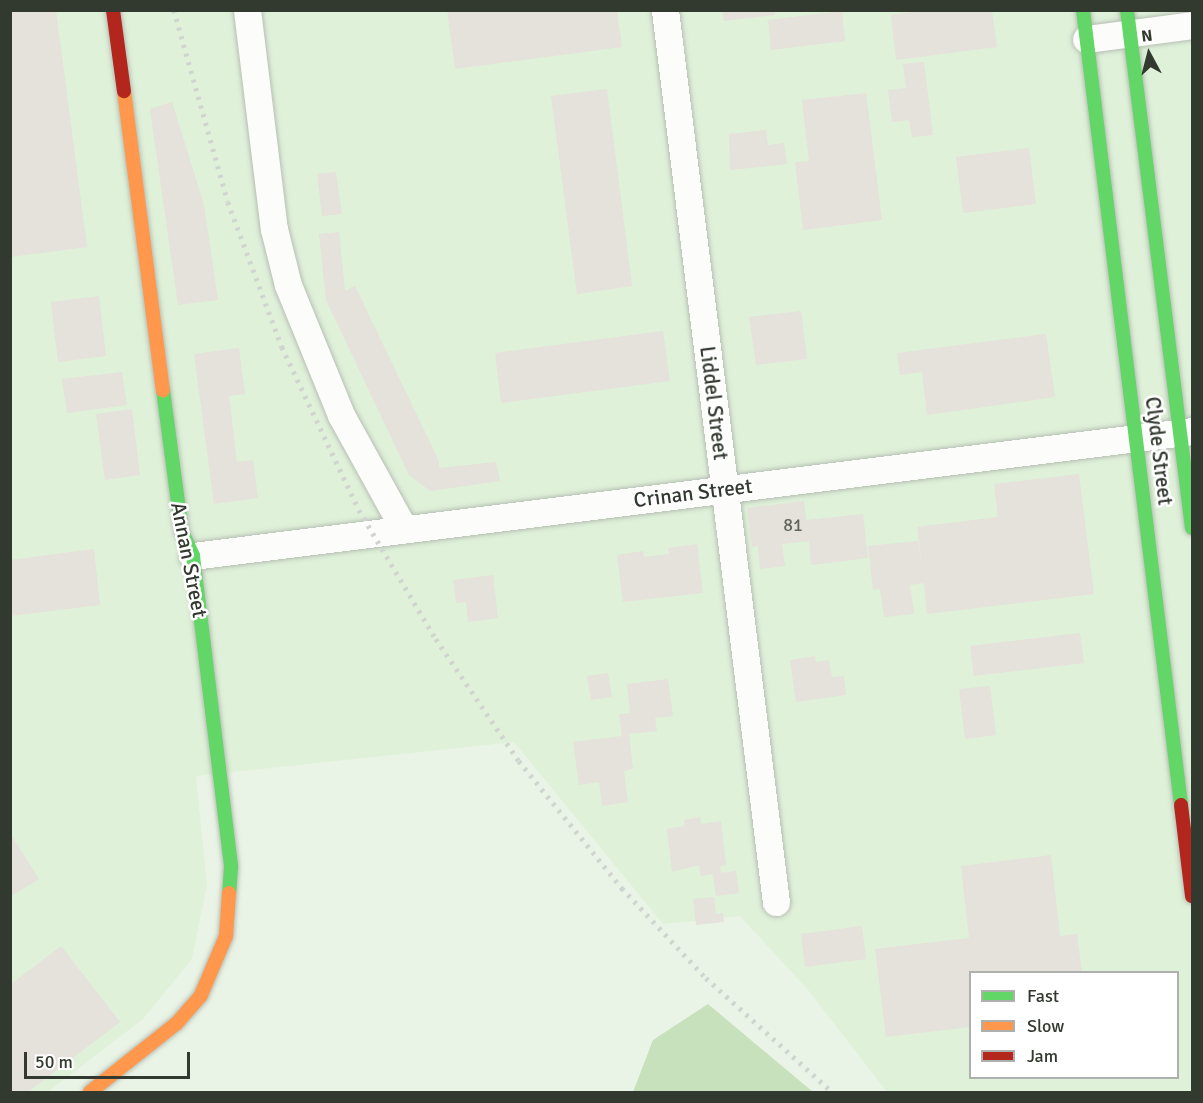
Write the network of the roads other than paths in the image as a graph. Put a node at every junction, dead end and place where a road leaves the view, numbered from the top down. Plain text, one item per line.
1 (112, 10) edge
2 (247, 10) edge
3 (665, 10) edge
4 (1083, 10) edge
5 (1129, 22) edge
6 (1192, 26) edge
7 (1086, 39) junction
8 (1186, 432) edge
9 (1136, 438) junction
10 (725, 489) junction
11 (404, 528) junction
12 (1192, 528) edge
13 (193, 555) junction
14 (1189, 836) edge
15 (1192, 896) edge
16 (776, 902) dead end
17 (90, 1092) edge

1 - 13 main road, Annan Street
2 - 11 street
3 - 10 street, Liddel Street
4 - 7 main road, Clyde Street
5 - 6 street
5 - 7 street
5 - 8 main road, Clyde Street
7 - 9 main road, Clyde Street
8 - 9 street, Crinan Street
8 - 12 main road, Clyde Street
9 - 10 street, Crinan Street
9 - 14 main road, Clyde Street
10 - 11 street, Crinan Street
10 - 16 street, Liddel Street
11 - 13 street, Crinan Street
13 - 17 main road, Annan Street
14 - 15 main road, Clyde Street

